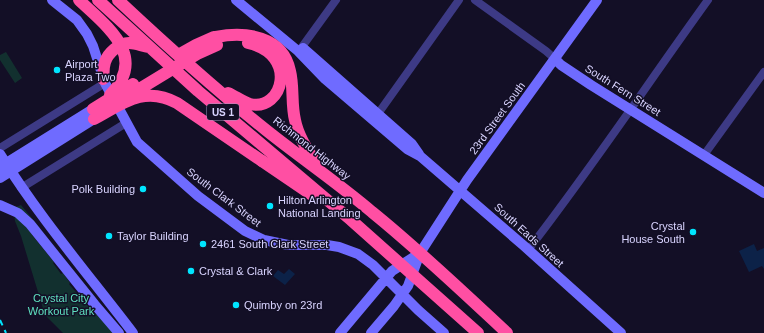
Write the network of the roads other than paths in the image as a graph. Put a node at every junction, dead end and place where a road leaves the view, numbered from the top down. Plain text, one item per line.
1 (52, 0) edge
2 (79, 0) edge
3 (98, 0) edge
4 (118, 0) edge
5 (236, 0) edge
6 (246, 0) edge
7 (336, 0) edge
8 (459, 0) edge
9 (475, 0) edge
10 (597, 0) edge
11 (708, 0) edge
12 (216, 41) junction
13 (149, 47) junction
14 (300, 49) junction
15 (555, 59) junction
16 (764, 72) edge
17 (104, 81) junction
18 (208, 82) junction
19 (630, 109) junction
20 (93, 114) junction
21 (375, 117) junction
22 (126, 123) junction
23 (0, 148) edge
24 (0, 154) edge
25 (704, 155) junction
26 (287, 165) junction
27 (0, 167) edge
28 (324, 174) junction
29 (0, 178) edge
30 (21, 188) junction
31 (460, 191) junction
32 (764, 193) edge
33 (0, 205) edge
34 (351, 220) junction
35 (528, 250) junction
36 (420, 253) junction
37 (410, 266) junction
38 (386, 278) junction
39 (403, 294) junction
40 (119, 333) edge
41 (133, 333) edge
42 (340, 333) edge
43 (371, 333) edge
44 (444, 333) edge
45 (478, 333) edge
46 (507, 333) edge
47 (621, 333) edge

1 - 17 street, South Clark Street
2 - 20 highway, bridge
3 - 13 highway, US 1
4 - 18 highway, Richmond Highway / US 1
5 - 14 street, South Eads Street
6 - 14 street, South Eads Street
7 - 14 street
8 - 21 street
9 - 15 street, South Fern Street
10 - 15 street, 23rd Street South
11 - 19 street
12 - 18 highway
12 - 20 highway, bridge
12 - 28 highway
13 - 17 highway
13 - 26 highway, US 1
14 - 21 street, South Eads Street
15 - 19 street, South Fern Street
15 - 31 street, 23rd Street South
16 - 25 street
17 - 22 street, South Clark Street
17 - 23 street
18 - 28 highway, Richmond Highway / US 1
19 - 25 street, South Fern Street
19 - 35 street
20 - 27 street, bridge
20 - 29 street, bridge
20 - 34 highway, bridge
21 - 31 street, South Eads Street
22 - 30 street
22 - 38 street, South Clark Street
24 - 30 street
25 - 32 street, South Fern Street
26 - 34 highway, US 1
26 - 37 highway
28 - 36 highway, Richmond Highway / US 1
30 - 41 street
31 - 35 street, South Eads Street
31 - 36 street, 23rd Street South
33 - 40 street
34 - 37 highway, US 1
35 - 47 street, South Eads Street
36 - 37 street, 23rd Street South
36 - 46 highway, Richmond Highway / US 1
37 - 38 street, 23rd Street South
37 - 39 street
37 - 45 highway, US 1
38 - 39 street, South Clark Street
38 - 42 street, 23rd Street South
39 - 43 street
39 - 44 street, South Clark Street

